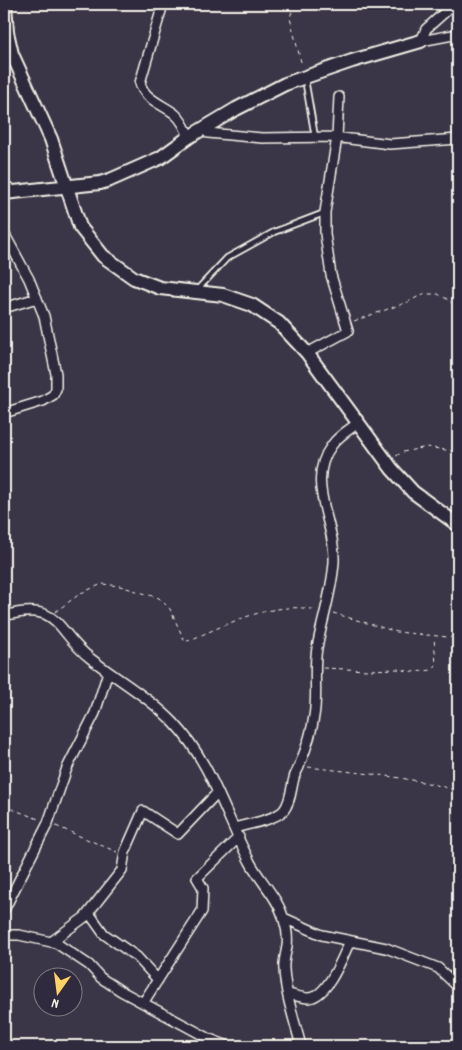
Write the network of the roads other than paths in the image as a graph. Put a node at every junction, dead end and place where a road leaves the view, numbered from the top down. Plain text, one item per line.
1 (5, 4) edge
2 (163, 4) edge
3 (454, 4) edge
4 (458, 34) edge
5 (421, 41) junction
6 (8, 55) edge
7 (305, 76) junction
8 (339, 97) dead end
9 (205, 129) junction
10 (315, 137) junction
11 (338, 137) junction
12 (190, 138) junction
13 (458, 139) edge
14 (66, 186) junction
15 (7, 189) edge
16 (325, 213) junction
17 (4, 233) edge
18 (194, 292) junction
19 (37, 298) junction
20 (4, 308) edge
21 (307, 353) junction
22 (4, 413) edge
23 (358, 423) junction
24 (458, 526) edge
25 (4, 616) edge
26 (108, 672) junction
27 (217, 793) junction
28 (236, 833) junction
29 (4, 910) edge
30 (89, 913) junction
31 (284, 918) junction
32 (4, 935) edge
33 (350, 940) junction
34 (51, 942) junction
35 (158, 980) junction
36 (458, 987) edge
37 (288, 994) junction
38 (144, 1002) junction
39 (211, 1043) edge
40 (228, 1046) edge
41 (301, 1046) edge

1 - 6 street
2 - 12 street
3 - 5 street
4 - 5 street
5 - 7 street
6 - 14 street
7 - 9 street
7 - 10 lane
8 - 11 street
9 - 10 street
9 - 12 street
10 - 11 street
11 - 13 street
11 - 16 street
12 - 14 street
14 - 15 street
14 - 18 street
16 - 18 lane
16 - 21 street
17 - 19 street
18 - 21 street
19 - 20 street
19 - 22 street
21 - 23 street
23 - 24 street
23 - 28 street
25 - 26 street
26 - 27 street
26 - 29 street
27 - 28 street
27 - 30 street
28 - 31 street
28 - 35 street
30 - 34 street
30 - 35 street
31 - 33 street
31 - 37 street
32 - 34 street
33 - 36 street
33 - 37 street
34 - 38 street
35 - 38 street
37 - 41 street
38 - 39 street
39 - 40 street

